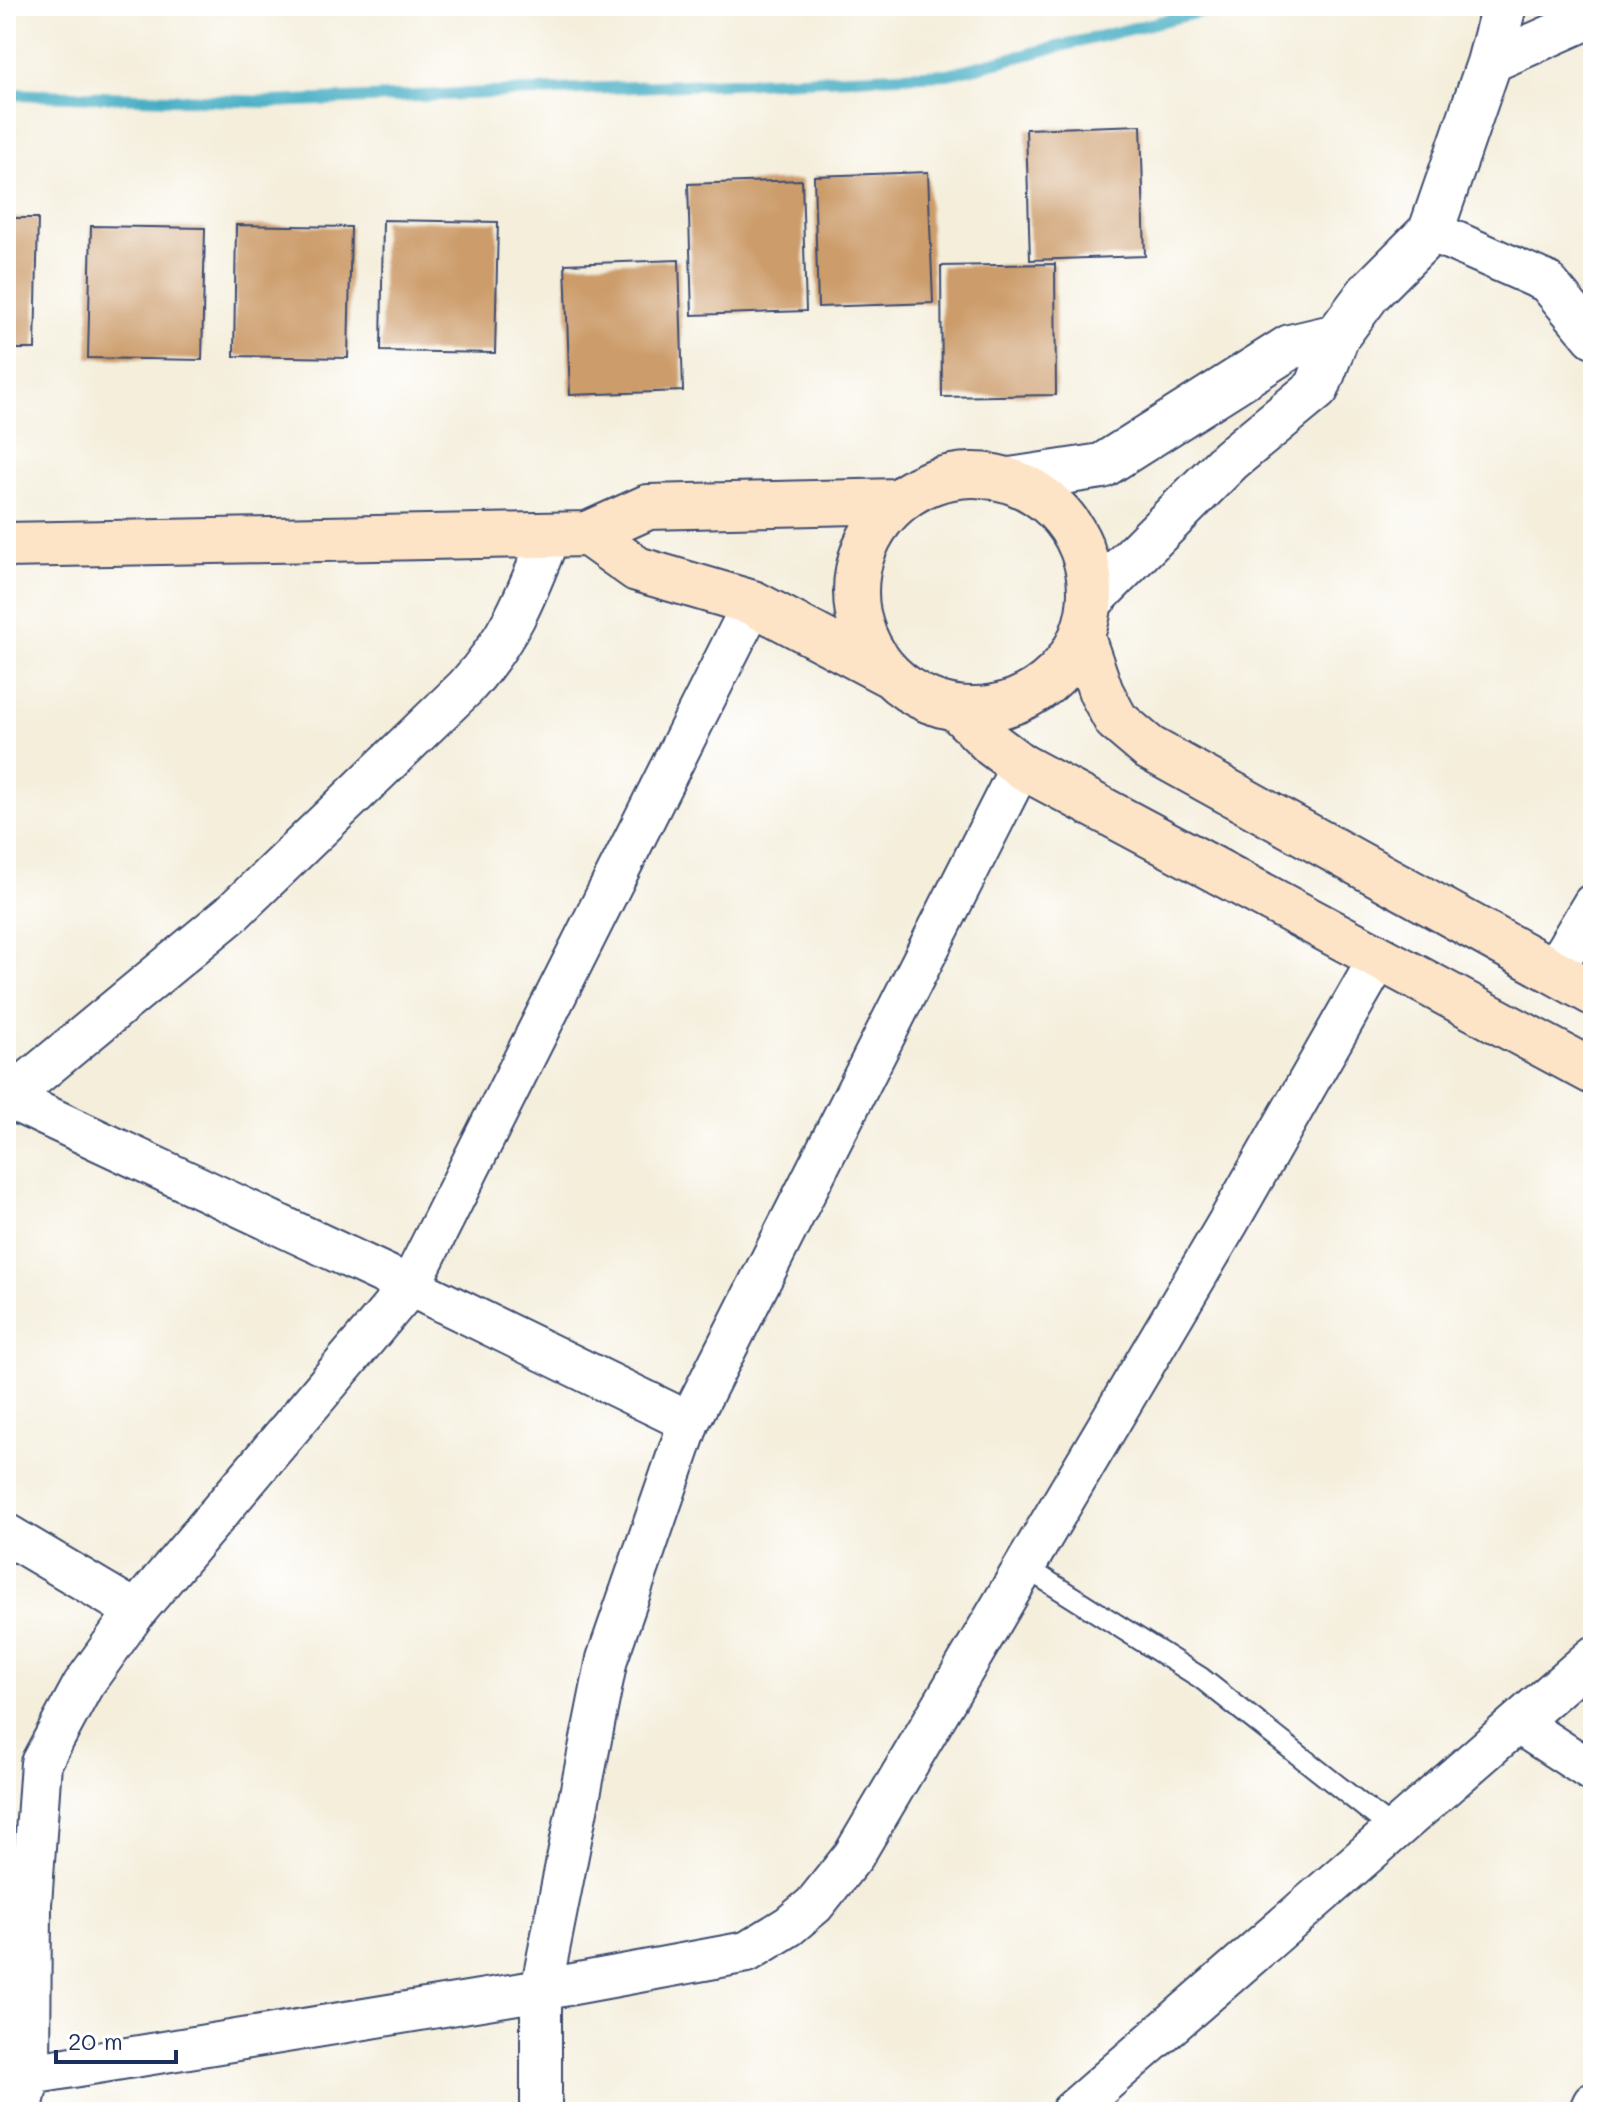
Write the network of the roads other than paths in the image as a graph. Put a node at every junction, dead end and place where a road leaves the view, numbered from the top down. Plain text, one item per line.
1 (1504, 11) edge
2 (1593, 17) edge
3 (1489, 63) junction
4 (1431, 231) junction
5 (1337, 336) junction
6 (1593, 337) edge
7 (1010, 480) junction
8 (899, 501) junction
9 (569, 535) junction
10 (6, 545) edge
11 (753, 603) junction
12 (1086, 618) junction
13 (889, 674) junction
14 (957, 709) junction
15 (1021, 766) junction
16 (1593, 904) edge
17 (1379, 958) junction
18 (1553, 971) junction
19 (1593, 993) edge
20 (1593, 1072) edge
21 (7, 1099) edge
22 (410, 1286) junction
23 (689, 1422) junction
24 (6, 1534) edge
25 (1025, 1567) junction
26 (136, 1611) junction
27 (1593, 1657) edge
28 (1519, 1724) junction
29 (1593, 1772) edge
30 (1395, 1831) junction
31 (541, 1990) junction
32 (25, 2093) edge
33 (1593, 2103) edge
34 (541, 2112) edge
35 (1071, 2112) edge
36 (1589, 2112) edge

1 - 3 street
2 - 3 street
3 - 4 street
4 - 5 street
4 - 6 street
5 - 7 street
5 - 12 street
7 - 8 main road
7 - 12 main road
8 - 9 main road
8 - 13 main road
9 - 10 main road
9 - 11 main road
9 - 21 street
11 - 13 main road
11 - 22 street
12 - 14 main road
12 - 18 main road
13 - 14 main road
14 - 15 main road
15 - 17 main road
15 - 23 street
16 - 18 street
17 - 20 main road
17 - 25 street
18 - 19 main road
21 - 22 street
22 - 23 street
22 - 26 street
23 - 31 street
24 - 26 street
25 - 30 lane
25 - 31 street
26 - 32 street
27 - 28 street
28 - 29 street
28 - 30 street
30 - 35 street
31 - 32 street
31 - 34 street
33 - 36 street

